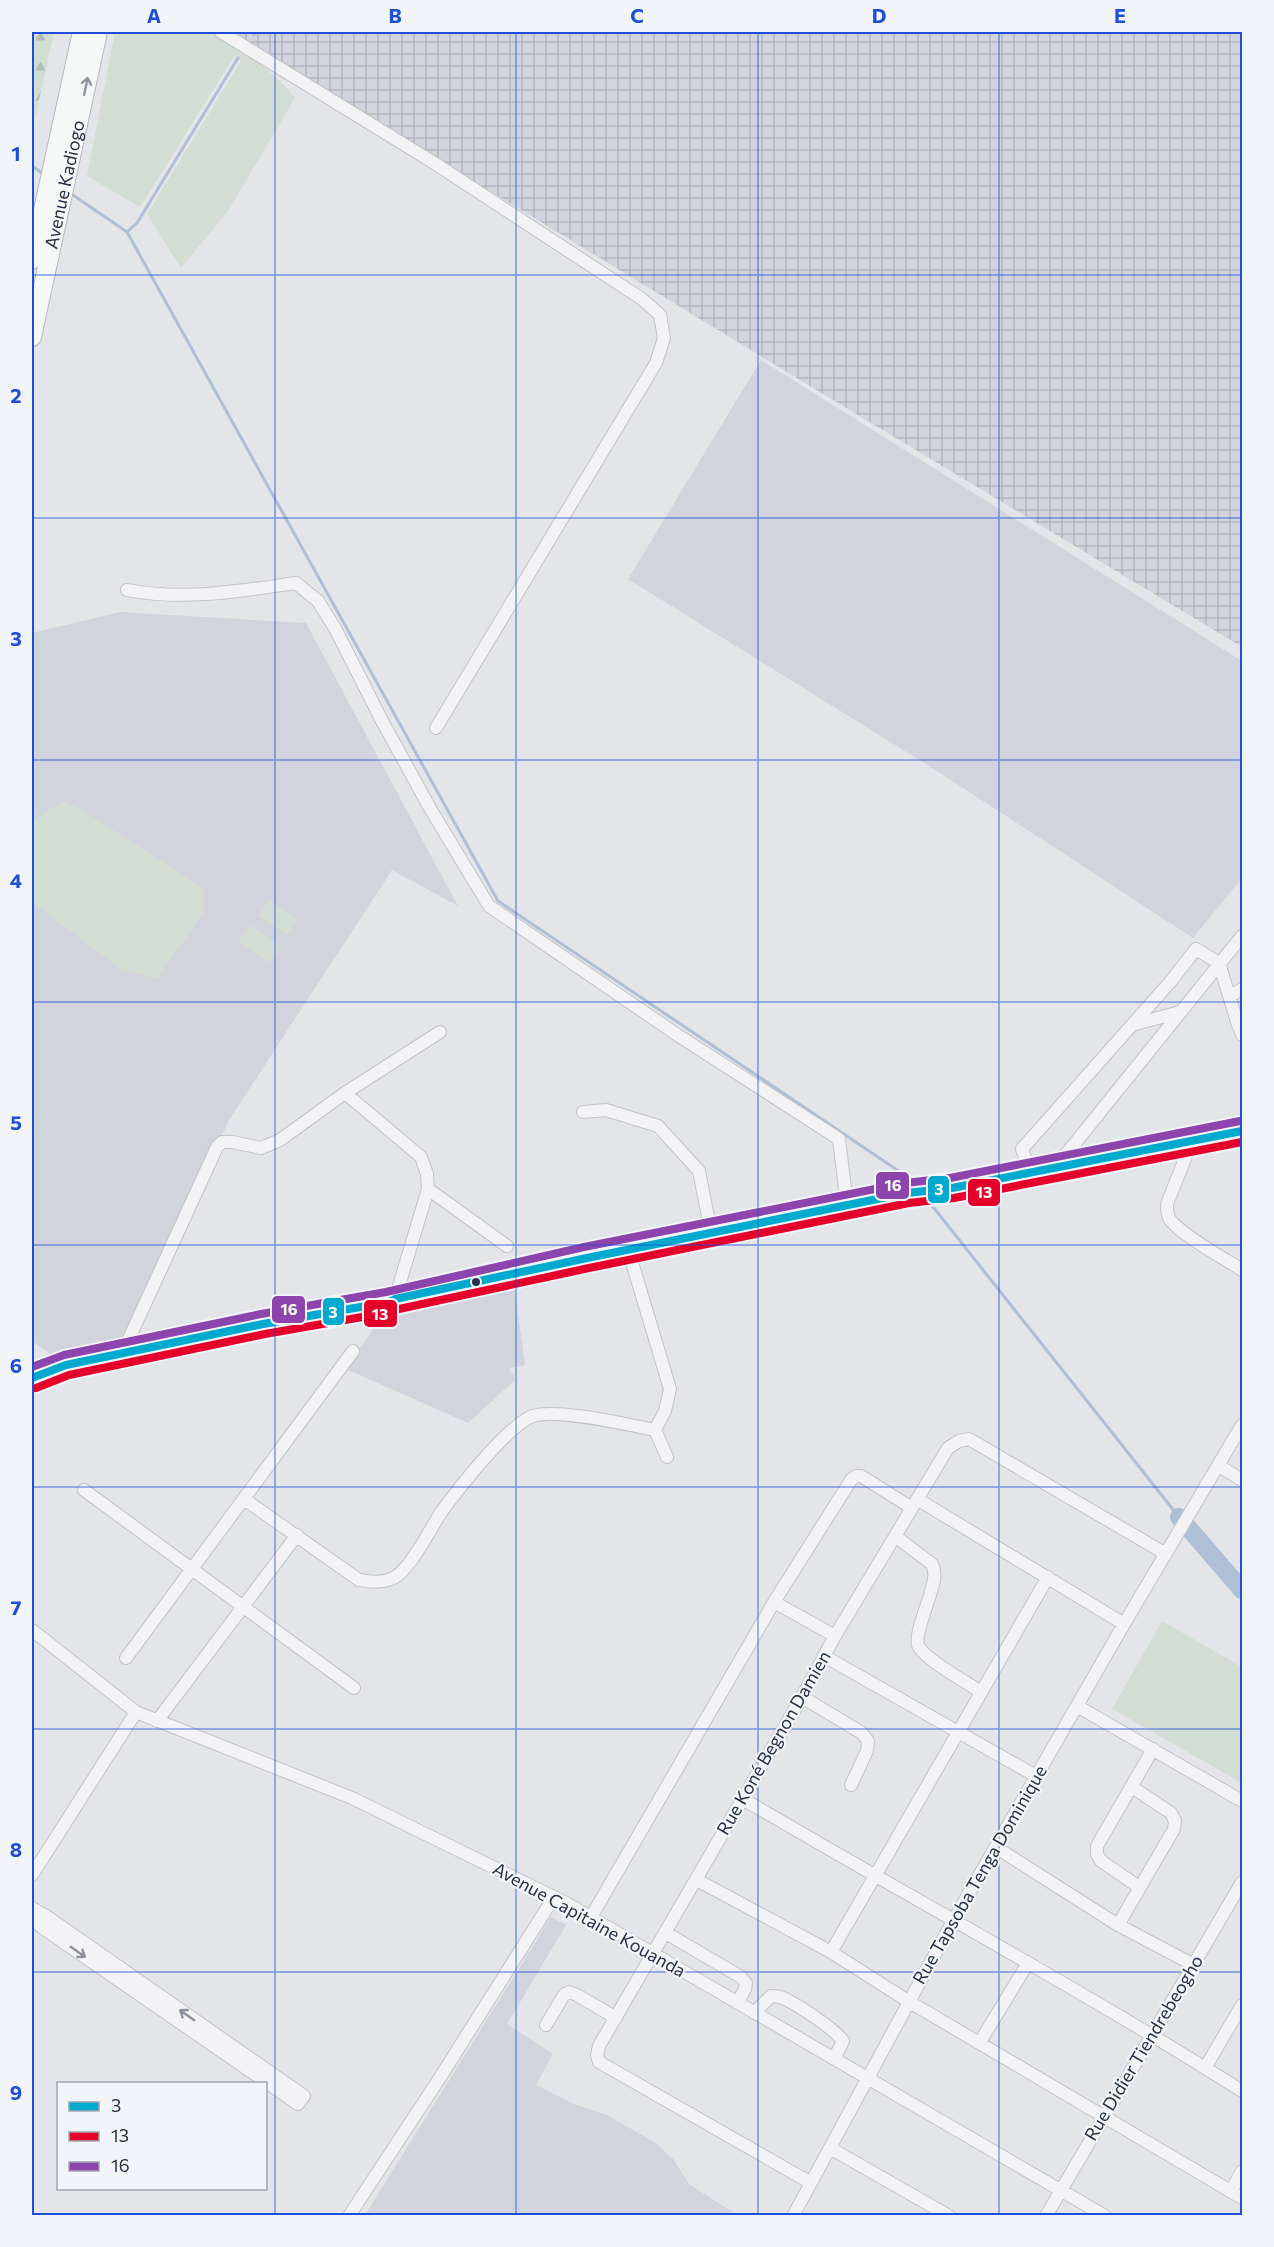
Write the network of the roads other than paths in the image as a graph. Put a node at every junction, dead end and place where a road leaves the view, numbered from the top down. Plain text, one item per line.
1 (82, 32) edge
2 (98, 32) edge
3 (221, 32) edge
4 (62, 160) junction
5 (52, 206) junction
6 (32, 260) edge
7 (32, 337) edge
8 (127, 590) dead end
9 (436, 728) dead end
10 (1242, 936) edge
11 (1220, 963) junction
12 (1242, 989) edge
13 (1230, 996) junction
14 (1180, 1012) junction
15 (1131, 1026) junction
16 (440, 1032) dead end
17 (1242, 1035) edge
18 (345, 1093) junction
19 (583, 1112) dead end
20 (1242, 1131) edge
21 (1192, 1141) junction
22 (1055, 1168) junction
23 (1030, 1173) junction
24 (428, 1189) junction
25 (847, 1205) junction
26 (711, 1232) junction
27 (507, 1246) dead end
28 (628, 1249) junction
29 (1242, 1270) edge
30 (395, 1299) junction
31 (353, 1351) dead end
32 (122, 1354) junction
33 (66, 1365) junction
34 (32, 1370) edge
35 (32, 1378) edge
36 (1242, 1425) edge
37 (655, 1430) junction
38 (667, 1457) dead end
39 (1219, 1466) junction
40 (1242, 1480) edge
41 (84, 1490) dead end
42 (244, 1499) junction
43 (914, 1503) junction
44 (297, 1535) junction
45 (895, 1536) junction
46 (1166, 1554) junction
47 (192, 1569) junction
48 (1048, 1577) junction
49 (774, 1602) junction
50 (244, 1607) junction
51 (1124, 1624) junction
52 (32, 1630) edge
53 (835, 1636) junction
54 (824, 1656) junction
55 (126, 1658) dead end
56 (354, 1688) dead end
57 (981, 1692) junction
58 (802, 1697) junction
59 (1077, 1706) junction
60 (136, 1712) junction
61 (157, 1721) junction
62 (958, 1732) junction
63 (1153, 1749) junction
64 (1036, 1776) junction
65 (851, 1785) dead end
66 (1132, 1787) junction
67 (743, 1799) junction
68 (1242, 1801) edge
69 (997, 1848) junction
70 (32, 1875) edge
71 (876, 1878) junction
72 (697, 1880) junction
73 (1242, 1882) edge
74 (1139, 1887) junction
75 (554, 1897) junction
76 (1238, 1898) edge
77 (32, 1908) edge
78 (32, 1917) edge
79 (591, 1917) junction
80 (953, 1921) junction
81 (1118, 1925) junction
82 (666, 1933) junction
83 (831, 1952) junction
84 (652, 1954) junction
85 (1028, 1963) junction
86 (1194, 1965) junction
87 (908, 2001) junction
88 (737, 2003) junction
89 (1242, 2005) edge
90 (754, 2013) junction
91 (616, 2018) junction
92 (546, 2025) dead end
93 (1153, 2036) junction
94 (980, 2043) junction
95 (834, 2059) junction
96 (1205, 2068) junction
97 (868, 2078) junction
98 (266, 2082) edge
99 (267, 2083) edge
100 (1242, 2091) edge
101 (1103, 2116) junction
102 (830, 2148) junction
103 (1242, 2171) edge
104 (811, 2183) junction
105 (1061, 2190) junction
106 (1231, 2191) junction
107 (1242, 2198) edge
108 (793, 2215) edge
109 (349, 2216) edge
110 (949, 2216) edge
111 (1047, 2216) edge
112 (1105, 2216) edge

1 - 4 highway, Avenue Kadiogo
4 -> 2 highway, Avenue Kadiogo
3 - 9 street
4 - 5 highway, Avenue Kadiogo
5 - 6 highway, Avenue Kadiogo
5 - 7 highway, Avenue Kadiogo
8 - 25 street
10 - 11 street
11 - 13 street
11 - 14 street
11 - 15 street
12 - 13 street
13 - 17 street
14 - 15 street
14 - 22 street
15 - 23 street
16 - 18 street
18 - 24 street
18 - 32 street
19 - 26 street
20 - 21 main road
21 - 22 main road
21 - 29 street
22 - 23 main road
23 - 25 main road
24 - 27 street
24 - 30 street
25 - 26 main road
26 - 28 main road
28 - 30 main road
28 - 37 street
30 - 32 main road
31 - 42 street
32 - 33 main road
33 - 34 main road
33 - 35 main road
36 - 39 street, Rue Tapsoba Tenga Dominique
37 - 38 street
37 - 44 street
39 - 40 street
39 - 46 street, Rue Tapsoba Tenga Dominique
41 - 47 street
42 - 44 street
42 - 47 street
43 - 45 street, Rue Koné Begnon Damien
43 - 46 street, Rue Koné Begnon Damien
43 - 48 street
43 - 49 street
44 - 50 street
45 - 53 street, Rue Koné Begnon Damien
45 - 57 street
46 - 51 street, Rue Tapsoba Tenga Dominique
47 - 50 street
47 - 55 street
48 - 51 street
48 - 57 street
49 - 53 street
49 - 79 street
50 - 56 street
50 - 61 street
51 - 59 street, Rue Tapsoba Tenga Dominique
52 - 60 street, Avenue Capitaine Kouanda
53 - 54 street, Rue Koné Begnon Damien
54 - 58 street, Rue Koné Begnon Damien
54 - 62 street
57 - 62 street
58 - 65 street
58 - 67 street, Rue Koné Begnon Damien
59 - 63 street
59 - 64 street, Rue Tapsoba Tenga Dominique
60 - 61 street, Avenue Capitaine Kouanda
60 - 70 street
61 - 75 street, Avenue Capitaine Kouanda
62 - 64 street
62 - 71 street
63 - 66 street
63 - 68 street
64 - 69 street, Rue Tapsoba Tenga Dominique
66 - 74 street
66 - 74 street
67 - 71 street
67 - 72 street, Rue Koné Begnon Damien
69 - 80 street, Rue Tapsoba Tenga Dominique
69 - 81 street
71 - 80 street
71 - 83 street
72 - 82 street, Rue Koné Begnon Damien
72 - 83 street
73 - 76 street, Rue Didier Tiendrebeogho
74 - 81 street
75 - 79 street, Avenue Capitaine Kouanda
75 - 109 street
76 - 86 street, Rue Didier Tiendrebeogho
99 -> 77 street
78 -> 98 street
79 - 84 street, Avenue Capitaine Kouanda
80 - 85 street
80 - 87 street, Rue Tapsoba Tenga Dominique
81 - 86 street
82 - 84 street, Rue Koné Begnon Damien
82 - 88 street
83 - 87 street
84 - 88 street, Avenue Capitaine Kouanda
84 - 91 street, Rue Koné Begnon Damien
85 - 93 street
85 - 94 street
86 - 93 street, Rue Didier Tiendrebeogho
87 - 94 street
87 - 97 street, Rue Tapsoba Tenga Dominique
88 - 90 street, Avenue Capitaine Kouanda
89 - 96 street
90 - 95 street, Avenue Capitaine Kouanda
90 - 95 street
91 - 92 street
91 - 104 street, Rue Koné Begnon Damien
93 - 96 street
93 - 101 street, Rue Didier Tiendrebeogho
94 - 101 street
95 - 97 street, Avenue Capitaine Kouanda
96 - 100 street
97 - 102 street, Rue Tapsoba Tenga Dominique
97 - 105 street, Avenue Capitaine Kouanda
101 - 105 street, Rue Didier Tiendrebeogho
101 - 106 street
102 - 104 street, Rue Tapsoba Tenga Dominique
102 - 110 street
103 - 106 street
104 - 108 street, Rue Tapsoba Tenga Dominique
105 - 111 street, Rue Didier Tiendrebeogho
105 - 112 street, Avenue Capitaine Kouanda
106 - 107 street

